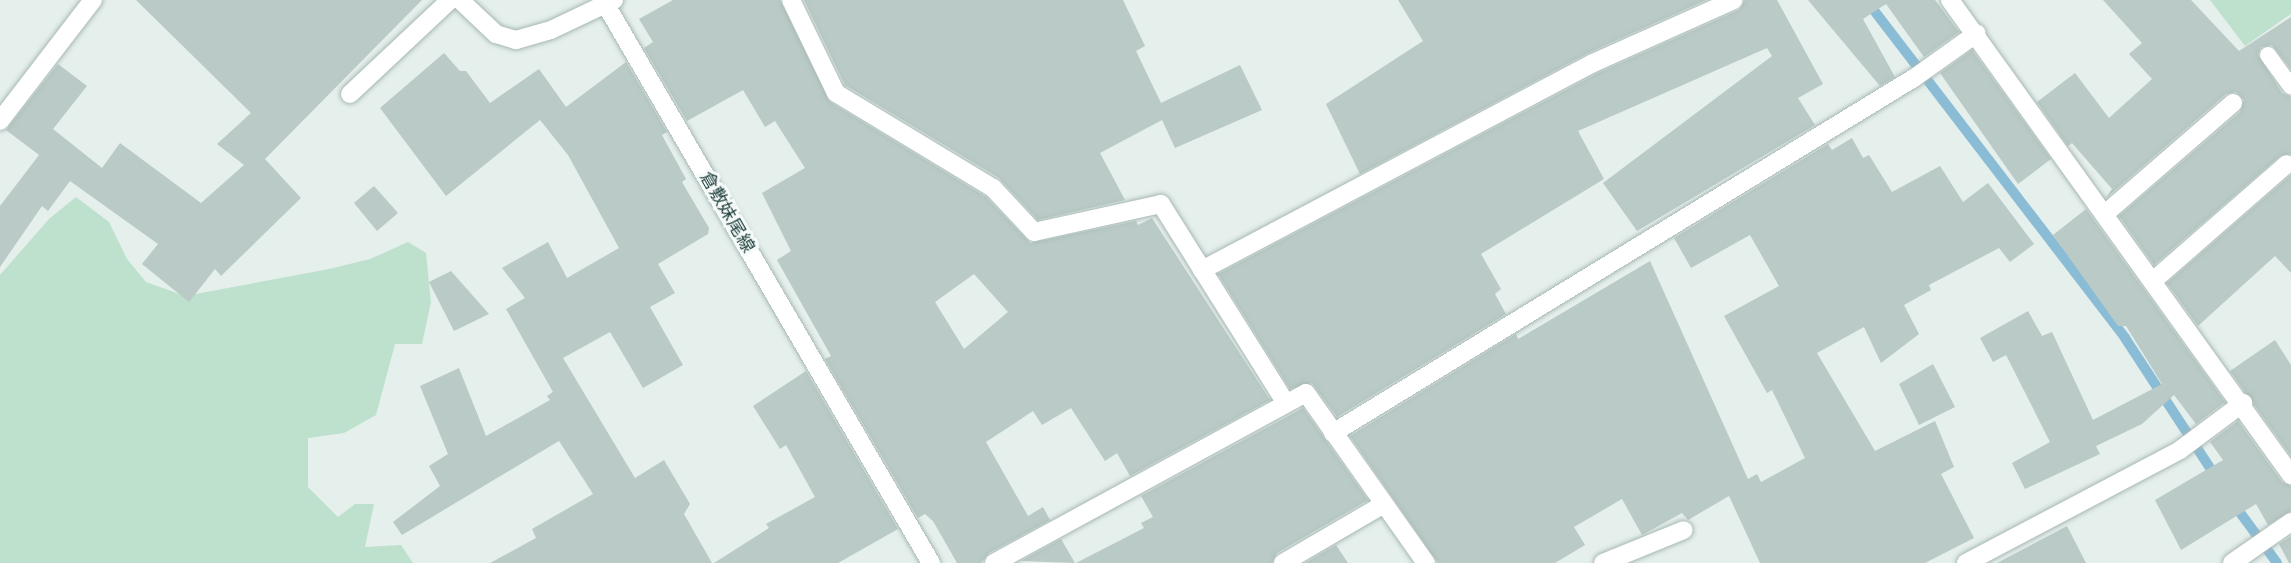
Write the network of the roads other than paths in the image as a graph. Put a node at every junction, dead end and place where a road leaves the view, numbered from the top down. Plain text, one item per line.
1 (93, 0) edge
2 (450, 0) edge
3 (460, 0) edge
4 (791, 0) edge
5 (1734, 0) edge
6 (1950, 0) edge
7 (610, 2) edge
8 (1977, 33) junction
9 (2268, 55) dead end
10 (2291, 87) edge
11 (350, 94) dead end
12 (2233, 103) dead end
13 (0, 121) edge
14 (2287, 164) dead end
15 (2106, 213) junction
16 (1202, 270) junction
17 (2154, 280) junction
18 (1285, 402) junction
19 (2243, 403) junction
20 (1333, 433) junction
21 (2291, 475) edge
22 (1384, 504) junction
23 (2291, 522) edge
24 (1684, 530) dead end
25 (931, 563) edge
26 (994, 563) edge
27 (1283, 563) edge
28 (1426, 563) edge
29 (1603, 563) edge
30 (1966, 563) edge
31 (2232, 563) edge

1 - 13 street
2 - 11 street
3 - 7 street, 倉敷妹尾線
4 - 16 street
5 - 16 street
6 - 8 street
7 - 25 street, 倉敷妹尾線
8 - 15 street
8 - 20 street
9 - 10 lane
12 - 15 street
14 - 17 street
15 - 17 street
16 - 18 street
17 - 19 street
18 - 20 street
18 - 26 street
19 - 21 street
19 - 30 street
20 - 22 street
22 - 27 street
22 - 28 street
23 - 31 street
24 - 29 street

